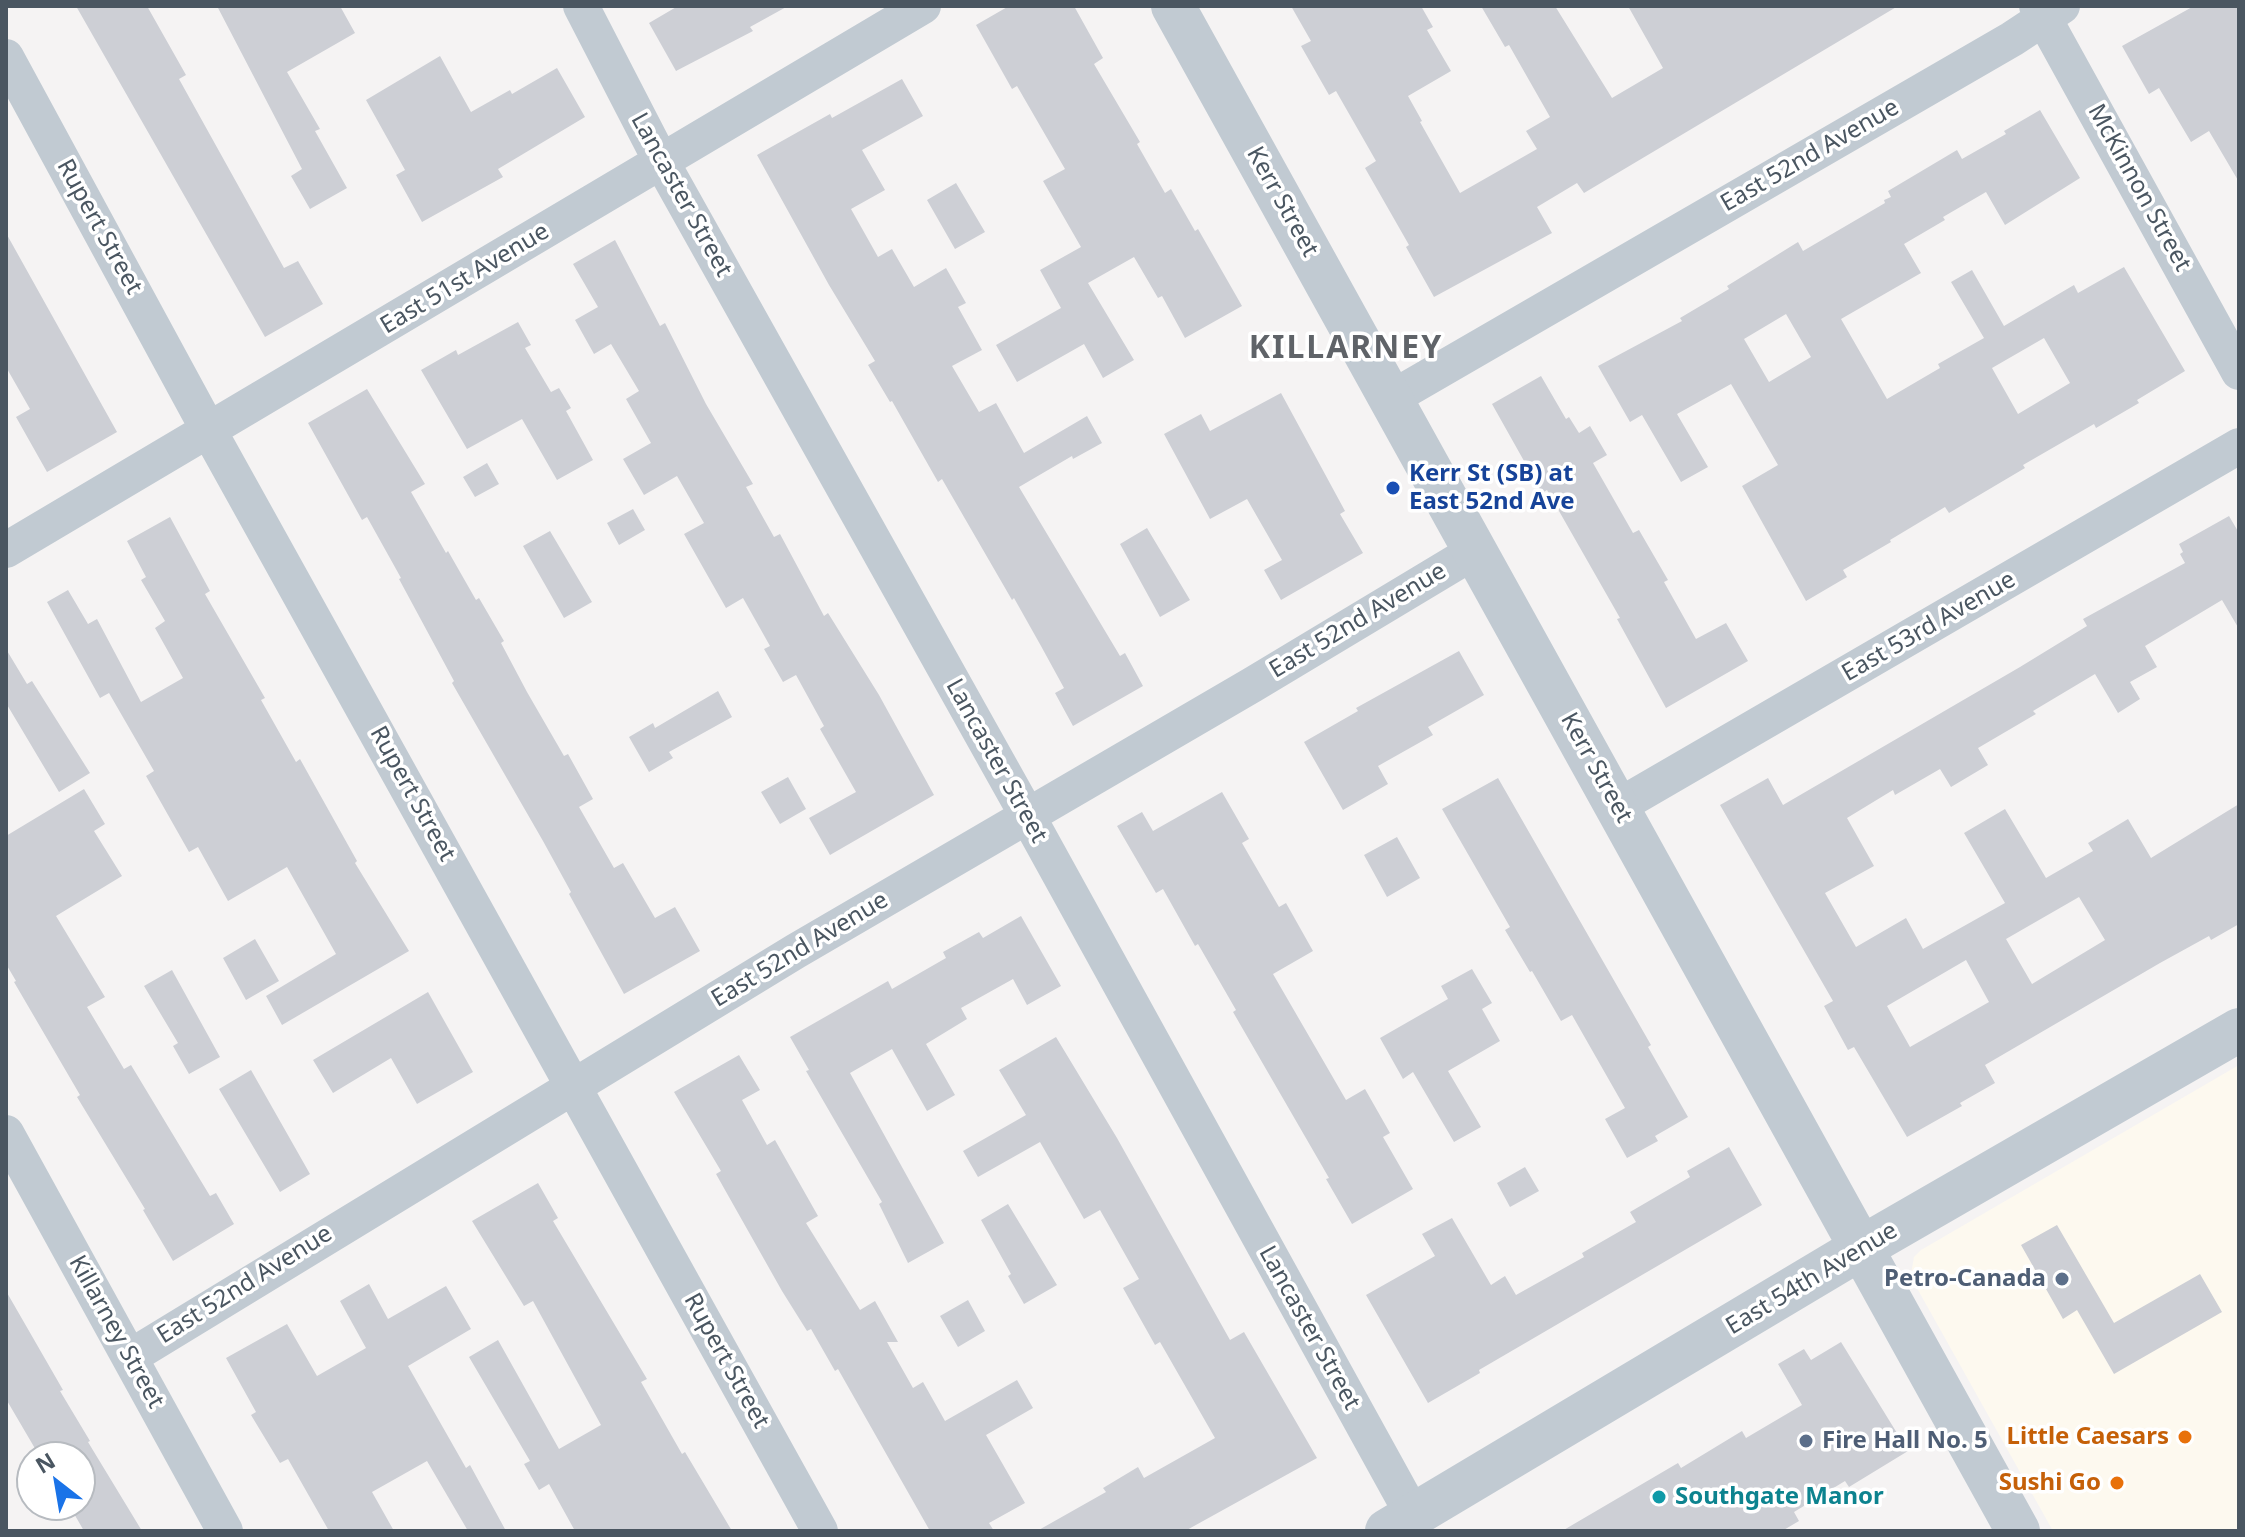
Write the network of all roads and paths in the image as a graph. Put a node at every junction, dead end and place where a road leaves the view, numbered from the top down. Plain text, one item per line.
1 (581, 6) edge
2 (923, 6) edge
3 (1173, 6) edge
4 (2048, 10) edge
5 (6, 57) edge
6 (661, 161) junction
7 (2238, 367) edge
8 (1390, 399) junction
9 (209, 431) junction
10 (2239, 446) edge
11 (6, 550) edge
12 (1475, 551) junction
13 (1617, 807) junction
14 (1027, 815) junction
15 (2239, 1030) edge
16 (575, 1087) junction
17 (6, 1133) edge
18 (1861, 1248) junction
19 (130, 1357) junction
20 (1400, 1523) edge
21 (225, 1531) edge
22 (820, 1531) edge
23 (2018, 1531) edge

1 - 6 street, Lancaster Street
2 - 6 street, East 51st Avenue
3 - 8 street, Kerr Street
4 - 7 street, McKinnon Street
4 - 8 street, East 52nd Avenue
5 - 9 street, Rupert Street
6 - 9 street, East 51st Avenue
6 - 14 street, Lancaster Street
8 - 12 street, Kerr Street
9 - 11 street, East 51st Avenue
9 - 16 street, Rupert Street
10 - 13 street, East 53rd Avenue
12 - 13 street, Kerr Street
12 - 14 street, East 52nd Avenue
13 - 18 street, Kerr Street
14 - 16 street, East 52nd Avenue
14 - 20 street, Lancaster Street
15 - 18 street, East 54th Avenue
16 - 19 street, East 52nd Avenue
16 - 22 street, Rupert Street
17 - 19 street, Killarney Street
18 - 20 street, East 54th Avenue
18 - 23 street, Kerr Street
19 - 21 street, Killarney Street

